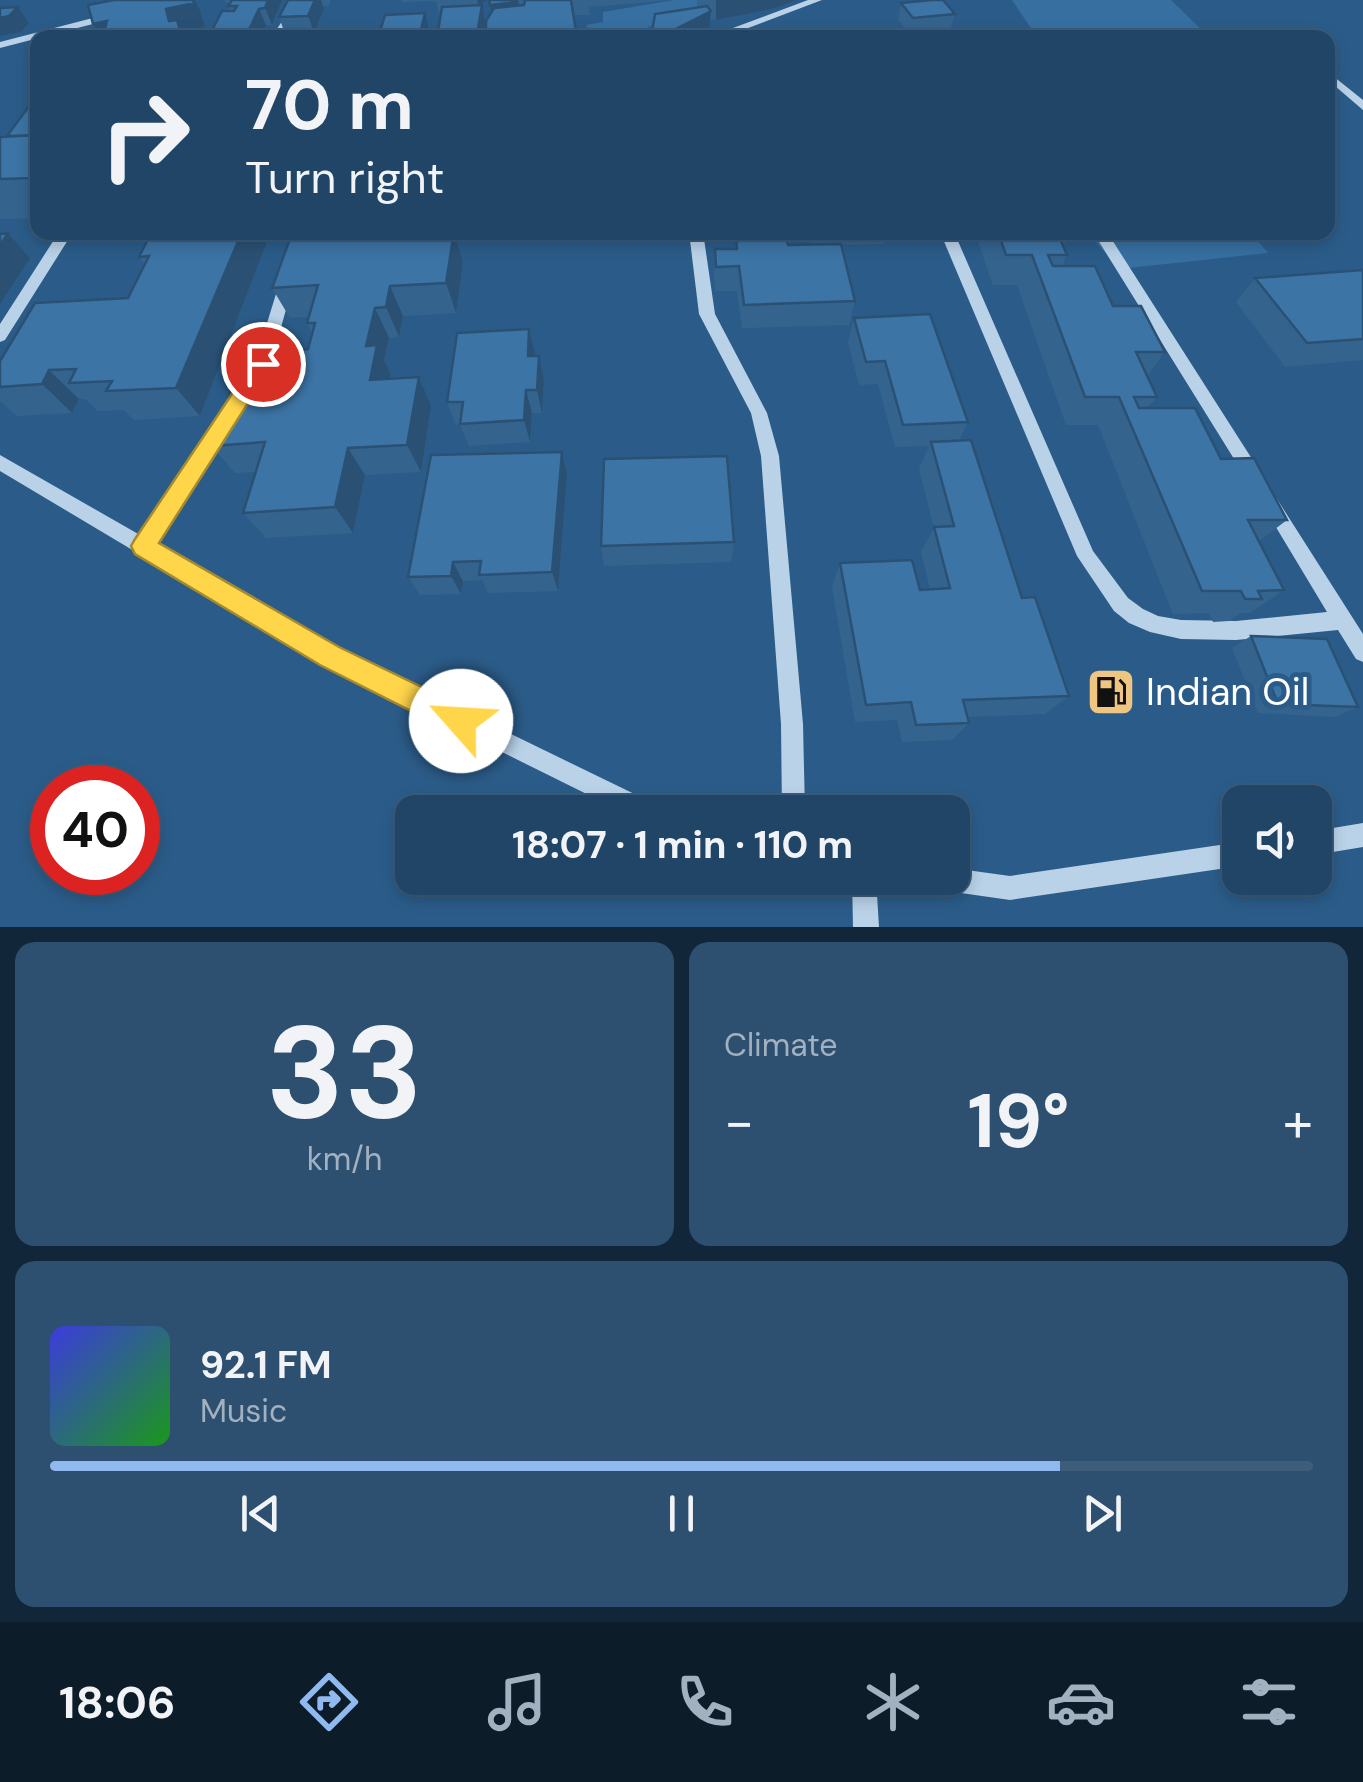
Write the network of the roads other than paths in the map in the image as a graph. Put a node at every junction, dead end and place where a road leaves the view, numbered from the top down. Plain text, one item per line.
1 (301, 0) edge
2 (817, 0) edge
3 (128, 12) edge
4 (58, 30) edge
5 (281, 30) edge
6 (733, 30) edge
7 (30, 37) edge
8 (0, 45) edge
9 (1335, 82) edge
10 (1363, 106) edge
11 (61, 240) edge
12 (697, 240) edge
13 (949, 240) edge
14 (1105, 240) edge
15 (290, 270) edge
16 (0, 336) edge
17 (0, 462) edge
18 (143, 546) junction
19 (1343, 620) junction
20 (1363, 652) edge
21 (611, 795) edge
22 (793, 795) edge
23 (1363, 835) edge
24 (1332, 840) edge
25 (1222, 857) edge
26 (970, 882) edge
27 (865, 895) edge
28 (866, 927) edge

1 - 5 street
2 - 6 street
3 - 4 street
7 - 8 street
9 - 10 street
11 - 16 street
12 - 22 street
13 - 19 street
14 - 19 street
15 - 18 street
17 - 18 street
18 - 21 street
19 - 20 street
23 - 24 street
25 - 26 street
27 - 28 street

